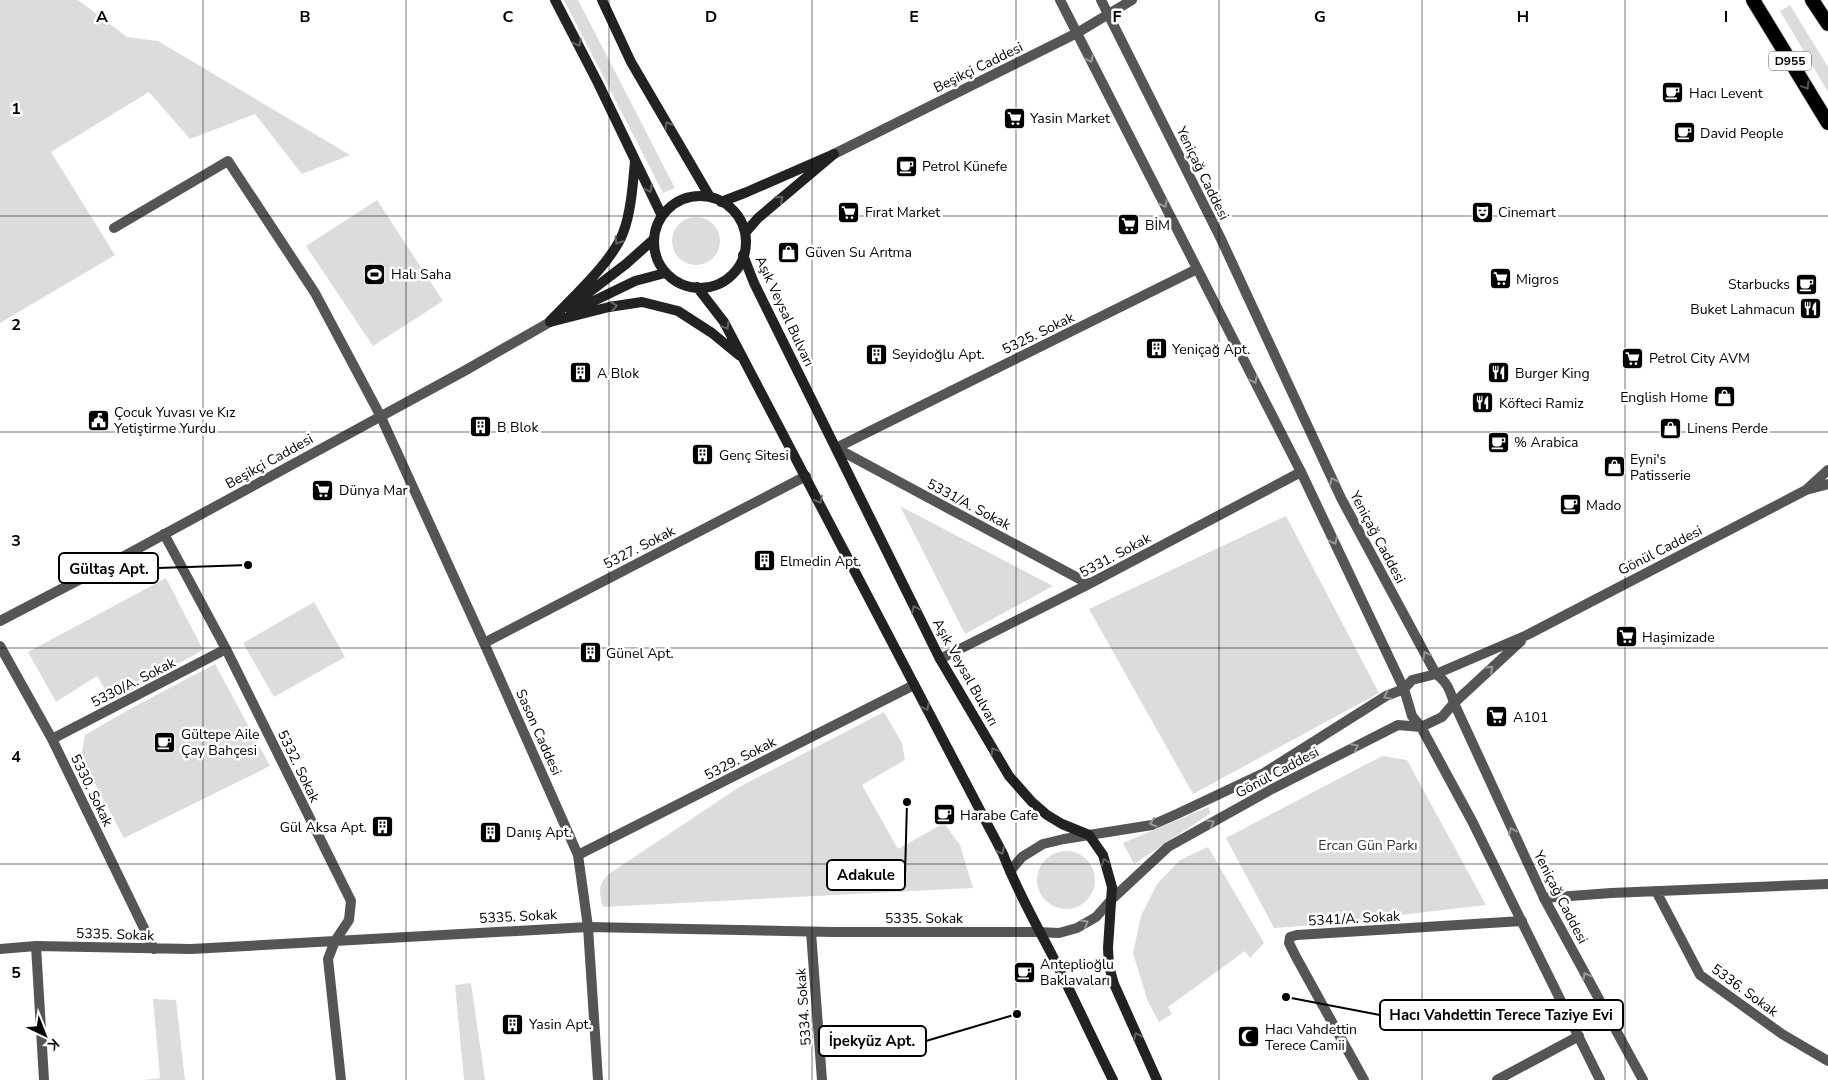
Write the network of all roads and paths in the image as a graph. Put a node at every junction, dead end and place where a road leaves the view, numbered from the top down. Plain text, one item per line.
1 (555, 0) edge
2 (602, 0) edge
3 (1060, 0) edge
4 (1101, 0) edge
5 (1132, 0) edge
6 (1753, 0) edge
7 (1812, 0) edge
8 (1109, 14) junction
9 (1828, 24) edge
10 (1077, 33) junction
11 (1828, 123) edge
12 (834, 154) junction
13 (635, 160) junction
14 (710, 198) junction
15 (722, 202) junction
16 (662, 216) junction
17 (114, 228) dead end
18 (745, 233) junction
19 (654, 239) junction
20 (743, 255) junction
21 (1197, 269) junction
22 (665, 272) junction
23 (697, 287) junction
24 (550, 322) junction
25 (745, 360) junction
26 (380, 415) junction
27 (836, 448) junction
28 (1828, 470) edge
29 (1301, 472) junction
30 (806, 476) junction
31 (1828, 484) edge
32 (1806, 490) junction
33 (164, 534) junction
34 (1089, 584) junction
35 (0, 621) edge
36 (1527, 635) junction
37 (484, 643) junction
38 (0, 646) edge
39 (226, 649) junction
40 (940, 659) junction
41 (1436, 674) junction
42 (914, 685) junction
43 (1404, 689) junction
44 (1454, 703) junction
45 (1420, 727) junction
46 (52, 739) junction
47 (1089, 835) junction
48 (578, 855) junction
49 (1010, 871) junction
50 (1828, 884) edge
51 (1656, 891) junction
52 (1112, 898) junction
53 (1544, 898) junction
54 (1522, 922) junction
55 (588, 927) junction
56 (811, 932) junction
57 (1038, 932) junction
58 (335, 942) junction
59 (36, 946) junction
60 (0, 949) edge
61 (154, 949) junction
62 (1578, 1036) junction
63 (1828, 1061) edge
64 (44, 1080) edge
65 (341, 1080) edge
66 (598, 1080) edge
67 (822, 1080) edge
68 (1113, 1080) edge
69 (1157, 1080) edge
70 (1364, 1080) edge
71 (1497, 1080) edge
72 (1600, 1080) edge
73 (1643, 1080) edge

1 -> 13 main road
14 -> 2 main road
3 - 10 street
4 - 8 street, Yeniçağ Caddesi
5 - 8 street, Beşikçi Caddesi
6 -> 11 highway, D955
7 - 9 highway
8 - 10 street, Beşikçi Caddesi
41 -> 8 street, Yeniçağ Caddesi
10 - 12 street, Beşikçi Caddesi
10 -> 21 street
12 - 15 main road, Beşikçi Caddesi
18 -> 12 main road, Beşikçi Caddesi
13 -> 16 main road
13 -> 24 main road
14 - 15 main road
14 - 16 main road
15 - 18 main road
16 - 19 main road
17 - 26 street, Sason Caddesi
18 - 20 main road, Aşık Veysal Bulvarı
19 - 22 main road
19 - 24 main road, Beşikçi Caddesi
20 - 23 main road, Aşık Veysal Bulvarı
20 - 27 main road, Aşık Veysal Bulvarı
21 - 27 street, 5325. Sokak
21 -> 29 street
22 - 23 main road, Aşık Veysal Bulvarı
22 - 24 main road, Beşikçi Caddesi
23 -> 25 main road
24 -> 25 main road
24 - 26 street, Beşikçi Caddesi
25 - 30 main road
26 - 33 street, Beşikçi Caddesi
26 - 37 street, Sason Caddesi
27 - 34 street, 5331/A. Sokak
40 -> 27 main road, Aşık Veysal Bulvarı
28 - 32 street
29 - 34 street, 5331. Sokak
29 -> 43 street
30 - 37 street, 5327. Sokak
30 -> 42 main road
31 - 32 street
32 - 36 street, Gönül Caddesi
33 - 35 street, Beşikçi Caddesi
33 - 39 street, 5332. Sokak
34 - 40 street, 5331. Sokak
36 - 41 street, Gönül Caddesi
44 -> 36 street, Gönül Caddesi
37 - 48 street, Sason Caddesi
38 - 46 street, 5330. Sokak
39 - 46 street, 5330/A. Sokak
39 - 58 street, 5332. Sokak
47 -> 40 main road, Aşık Veysal Bulvarı
41 - 43 street, Gönül Caddesi
41 - 44 street, Yeniçağ Caddesi
42 - 48 street, 5329. Sokak
42 -> 49 main road
43 - 45 street
43 -> 47 street, Gönül Caddesi
44 - 45 street, Gönül Caddesi
53 -> 44 street, Yeniçağ Caddesi
52 -> 45 street, Gönül Caddesi
45 - 54 street
46 - 61 street, 5330. Sokak
47 - 49 street, Gönül Caddesi
52 -> 47 main road
48 - 55 street, Sason Caddesi
49 - 57 main road
50 - 51 street
51 - 53 street
51 - 63 street, 5336. Sokak
57 -> 52 street, Gönül Caddesi
69 -> 52 main road
73 -> 53 street, Yeniçağ Caddesi
54 - 62 street
54 - 70 street, 5341/A. Sokak
55 - 56 street, 5335. Sokak
55 - 58 street, 5335. Sokak
55 - 66 street, Sason Caddesi
56 - 57 street, 5335. Sokak
56 - 67 street, 5334. Sokak
57 - 68 main road
58 - 61 street, 5335. Sokak
58 - 65 street, 5332. Sokak
59 - 60 street, 5335. Sokak
59 - 61 street, 5335. Sokak
59 - 64 street
62 - 71 street
62 - 72 street

